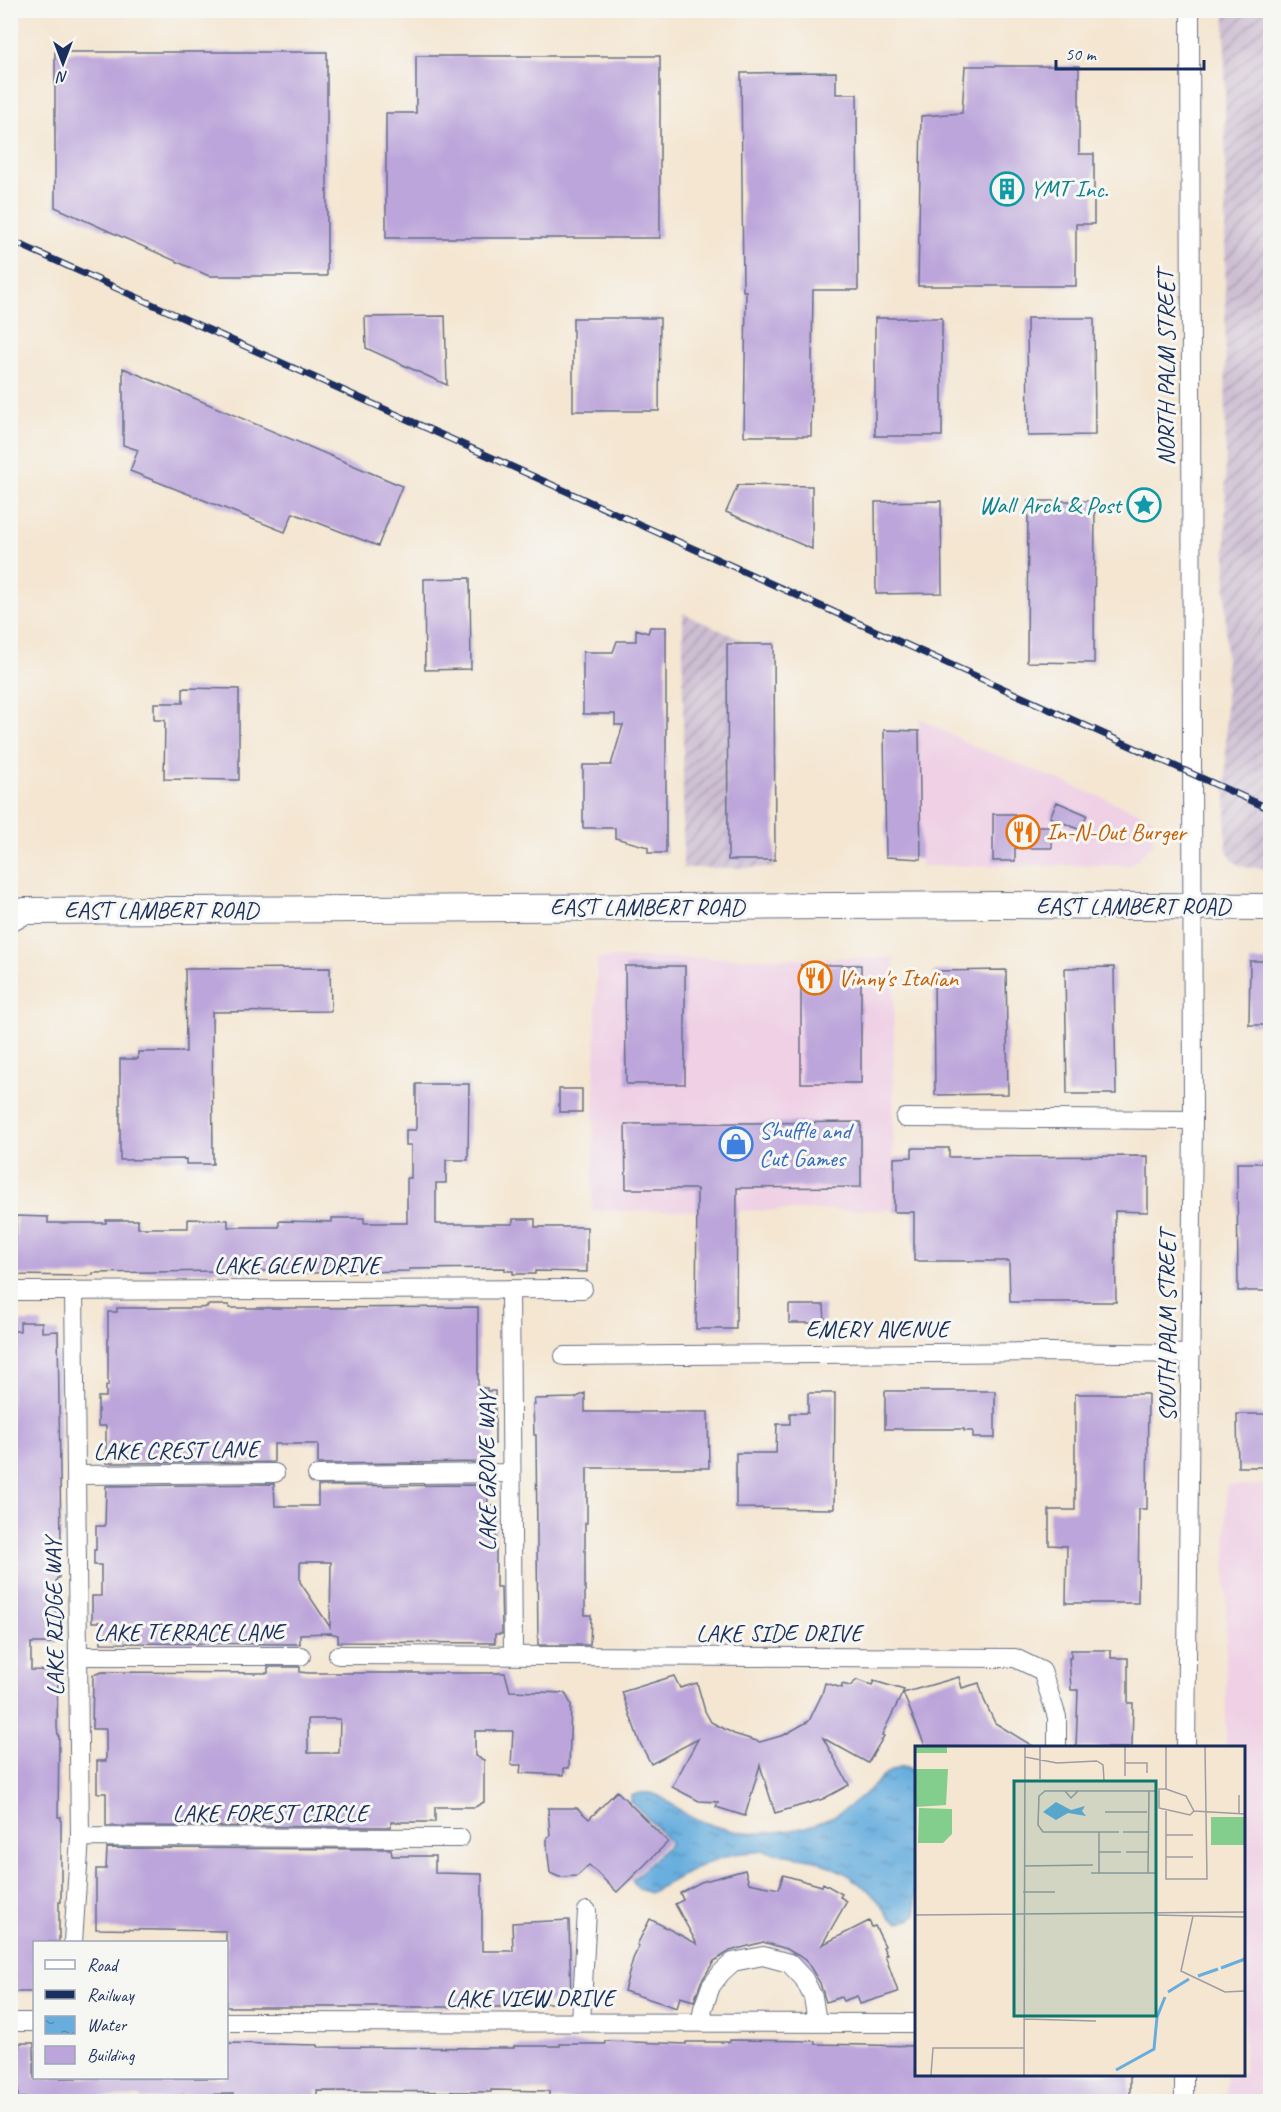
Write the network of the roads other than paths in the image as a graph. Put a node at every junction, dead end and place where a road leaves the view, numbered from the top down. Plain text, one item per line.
1 (1190, 10) edge
2 (1193, 906) junction
3 (1270, 907) edge
4 (15, 911) edge
5 (905, 1118) dead end
6 (1193, 1120) junction
7 (510, 1289) junction
8 (583, 1289) dead end
9 (74, 1290) junction
10 (10, 1291) edge
11 (1191, 1354) junction
12 (564, 1356) dead end
13 (275, 1473) dead end
14 (512, 1473) junction
15 (317, 1474) dead end
16 (77, 1475) junction
17 (338, 1655) dead end
18 (78, 1656) junction
19 (301, 1656) dead end
20 (513, 1656) junction
21 (1057, 1746) edge
22 (1186, 1746) edge
23 (80, 1837) junction
24 (460, 1838) dead end
25 (587, 1911) dead end
26 (74, 1941) edge
27 (10, 2022) edge
28 (33, 2022) edge
29 (228, 2022) edge
30 (581, 2022) junction
31 (701, 2022) junction
32 (825, 2022) junction
33 (915, 2023) edge
34 (1184, 2076) edge
35 (1184, 2102) edge

1 - 2 street, NORTH PALM STREET
2 - 3 main road, EAST LAMBERT ROAD
2 - 4 main road, EAST LAMBERT ROAD
2 - 6 street, SOUTH PALM STREET
5 - 6 street
6 - 11 street, SOUTH PALM STREET
7 - 8 street, LAKE GLEN DRIVE
7 - 9 street, LAKE GLEN DRIVE
7 - 14 street, LAKE GROVE WAY
9 - 10 street, LAKE GLEN DRIVE
9 - 16 street, LAKE RIDGE WAY
11 - 12 street, EMERY AVENUE
11 - 22 street, SOUTH PALM STREET
13 - 16 street, LAKE CREST LANE
14 - 15 street
14 - 20 street, LAKE GROVE WAY
16 - 18 street, LAKE RIDGE WAY
17 - 20 street
18 - 19 street, LAKE TERRACE LANE
18 - 23 street, LAKE RIDGE WAY
20 - 21 street, LAKE SIDE DRIVE
23 - 24 street, LAKE FOREST CIRCLE
23 - 26 street, LAKE RIDGE WAY
25 - 30 street
27 - 28 street
29 - 30 street, LAKE VIEW DRIVE
30 - 31 street, LAKE VIEW DRIVE
31 - 32 street, LAKE VIEW DRIVE
31 - 32 street
32 - 33 street, LAKE VIEW DRIVE
34 - 35 street

